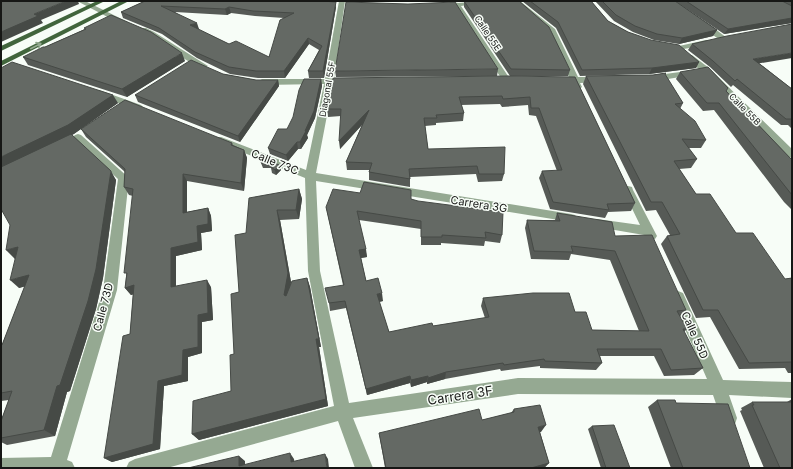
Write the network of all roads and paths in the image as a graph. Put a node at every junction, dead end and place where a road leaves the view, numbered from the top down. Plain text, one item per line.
1 (80, 1) edge
2 (102, 1) edge
3 (126, 1) edge
4 (481, 1) edge
5 (516, 1) edge
6 (342, 2) edge
7 (454, 3) edge
8 (434, 6) edge
9 (90, 7) junction
10 (102, 13) junction
11 (699, 22) edge
12 (659, 44) edge
13 (679, 48) junction
14 (1, 50) edge
15 (3, 63) edge
16 (20, 67) edge
17 (706, 70) junction
18 (215, 71) edge
19 (506, 79) edge
20 (642, 79) edge
21 (250, 80) edge
22 (552, 80) edge
23 (612, 80) edge
24 (329, 81) junction
25 (360, 81) edge
26 (575, 81) junction
27 (92, 91) edge
28 (140, 95) edge
29 (582, 95) edge
30 (128, 102) junction
31 (115, 111) edge
32 (150, 111) edge
33 (208, 135) edge
34 (78, 136) dead end
35 (792, 155) edge
36 (310, 176) junction
37 (624, 181) edge
38 (648, 231) junction
39 (655, 245) edge
40 (674, 288) edge
41 (718, 387) junction
42 (792, 390) edge
43 (344, 412) junction
44 (734, 431) edge
45 (1, 467) edge
46 (60, 467) edge
47 (135, 468) edge
48 (364, 468) edge

1 - 9 street
2 - 9 main road
3 - 10 main road
4 - 7 street
5 - 26 street
6 - 24 street, Diagonal 55F
7 - 8 street
7 - 19 street, Calle 55E
9 - 10 street
9 - 14 main road
15 -> 10 main road
10 - 18 street
11 - 13 street
12 - 13 street
13 - 17 street, Calle 55B
15 - 16 street
17 - 20 street
17 - 35 street, Calle 55B
21 - 24 street
22 - 26 street
23 - 26 street
24 - 25 street
24 - 36 street, Diagonal 55F
26 - 29 street
27 - 30 street
28 - 30 street
30 - 31 street
30 - 32 street
33 - 36 street, Calle 73C
34 - 46 street, Calle 73D
36 - 38 street, Carrera 3G
36 - 43 street, Calle 73C
37 - 38 street
38 - 39 street
40 - 41 street, Calle 55D
41 - 42 street, Carrera 3F
41 - 43 street, Carrera 3F
41 - 44 street, Calle 55D
43 - 47 street, Carrera 3F
43 - 48 street, Calle 73C
45 - 46 street

